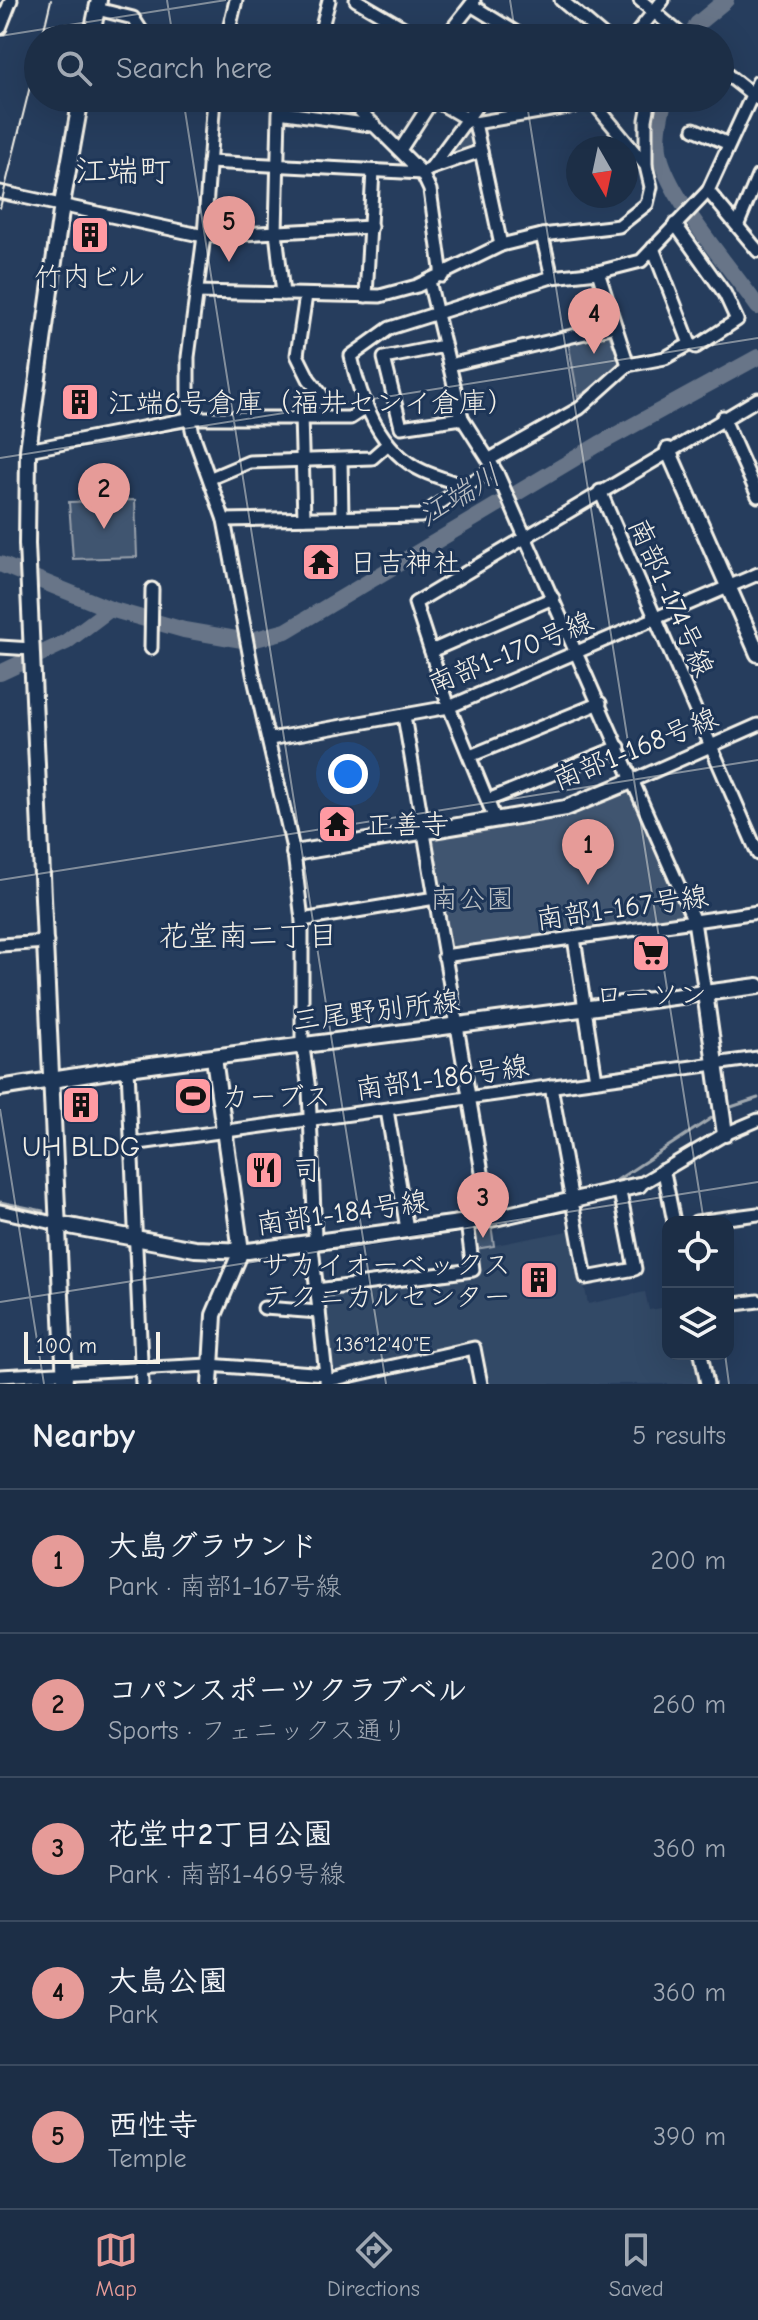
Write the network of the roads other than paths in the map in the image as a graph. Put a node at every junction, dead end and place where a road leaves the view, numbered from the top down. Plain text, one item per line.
1 (11, 0) edge
2 (236, 0) edge
3 (329, 0) edge
4 (356, 0) edge
5 (561, 0) edge
6 (640, 0) edge
7 (663, 0) edge
8 (473, 2) edge
9 (98, 5) edge
10 (654, 12) junction
11 (137, 24) edge
12 (232, 24) edge
13 (323, 24) edge
14 (391, 24) edge
15 (456, 24) edge
16 (505, 24) edge
17 (589, 24) edge
18 (644, 24) edge
19 (668, 24) edge
20 (0, 28) edge
21 (734, 80) edge
22 (758, 82) edge
23 (755, 96) edge
24 (78, 112) edge
25 (213, 112) edge
26 (359, 112) edge
27 (424, 112) edge
28 (455, 112) edge
29 (475, 112) edge
30 (514, 112) edge
31 (535, 112) edge
32 (602, 112) edge
33 (647, 112) edge
34 (515, 115) junction
35 (471, 121) junction
36 (371, 125) junction
37 (694, 129) dead end
38 (729, 144) junction
39 (400, 150) junction
40 (481, 151) junction
41 (209, 162) junction
42 (276, 166) junction
43 (646, 166) junction
44 (373, 171) junction
45 (426, 171) junction
46 (758, 176) edge
47 (0, 192) edge
48 (704, 194) junction
49 (62, 204) junction
50 (678, 221) junction
51 (738, 224) junction
52 (371, 227) junction
53 (276, 232) junction
54 (542, 235) junction
55 (204, 236) junction
56 (501, 245) junction
57 (653, 248) junction
58 (758, 251) edge
59 (598, 272) junction
60 (442, 276) junction
61 (552, 277) junction
62 (429, 281) junction
63 (196, 292) junction
64 (283, 294) junction
65 (306, 295) junction
66 (366, 296) junction
67 (438, 316) junction
68 (615, 326) junction
69 (690, 344) junction
70 (444, 346) junction
71 (449, 365) junction
72 (628, 365) junction
73 (758, 399) edge
74 (367, 407) junction
75 (301, 416) junction
76 (321, 417) junction
77 (723, 417) junction
78 (462, 418) junction
79 (190, 420) junction
80 (388, 444) junction
81 (28, 450) junction
82 (668, 450) junction
83 (303, 460) junction
84 (341, 460) junction
85 (494, 469) junction
86 (753, 470) edge
87 (211, 478) junction
88 (465, 486) junction
89 (600, 491) junction
90 (758, 496) edge
91 (342, 517) junction
92 (304, 518) junction
93 (224, 520) junction
94 (524, 531) junction
95 (758, 574) edge
96 (729, 586) junction
97 (152, 589) dead end
98 (553, 598) junction
99 (656, 618) junction
100 (0, 647) edge
101 (151, 648) dead end
102 (32, 649) junction
103 (431, 651) junction
104 (577, 652) junction
105 (758, 654) edge
106 (600, 703) junction
107 (449, 707) junction
108 (404, 716) junction
109 (758, 725) edge
110 (270, 739) junction
111 (711, 745) junction
112 (619, 747) junction
113 (470, 756) junction
114 (634, 780) junction
115 (488, 800) junction
116 (495, 819) junction
117 (423, 831) junction
118 (294, 853) junction
119 (758, 854) edge
120 (435, 898) junction
121 (758, 912) edge
122 (302, 920) junction
123 (694, 921) junction
124 (574, 938) junction
125 (47, 942) junction
126 (0, 945) edge
127 (444, 956) junction
128 (758, 986) edge
129 (705, 993) junction
130 (586, 1009) junction
131 (456, 1027) junction
132 (305, 1047) junction
133 (214, 1058) junction
134 (758, 1058) edge
135 (715, 1063) junction
136 (128, 1068) junction
137 (51, 1080) junction
138 (596, 1080) junction
139 (551, 1086) junction
140 (0, 1088) edge
141 (468, 1098) junction
142 (387, 1110) junction
143 (311, 1119) junction
144 (758, 1120) edge
145 (225, 1131) junction
146 (725, 1134) junction
147 (132, 1144) junction
148 (661, 1171) junction
149 (639, 1185) joint
150 (620, 1192) junction
151 (571, 1201) junction
152 (0, 1211) edge
153 (758, 1214) edge
154 (673, 1216) edge
155 (734, 1217) edge
156 (490, 1219) junction
157 (467, 1222) junction
158 (58, 1224) junction
159 (407, 1229) junction
160 (136, 1238) junction
161 (313, 1242) junction
162 (241, 1251) junction
163 (317, 1290) junction
164 (758, 1301) edge
165 (734, 1304) edge
166 (264, 1308) dead end
167 (319, 1312) junction
168 (702, 1360) edge
169 (209, 1365) junction
170 (142, 1368) junction
171 (0, 1376) edge
172 (65, 1378) edge
173 (326, 1380) edge
174 (142, 1384) edge
175 (210, 1384) edge
176 (481, 1384) edge
177 (707, 1384) edge

1 - 20 street
2 - 12 street
3 - 13 street
4 - 14 street
5 - 17 street
6 - 10 street
7 - 10 street
8 - 15 street
8 - 16 street
9 - 11 street
10 - 18 street
10 - 19 street
21 - 23 street
22 - 23 street
23 - 38 street
24 - 49 main road
25 - 41 street
26 - 36 street
27 - 39 street
28 - 35 street
29 - 35 street
30 - 34 street
31 - 34 street
32 - 43 street
33 - 43 street
34 - 35 street
35 - 40 street
35 - 45 street
36 - 39 street
36 - 42 street
37 - 38 street
38 - 48 street
39 - 45 street
40 - 45 street
40 - 56 street
41 - 42 street
41 - 55 street
42 - 44 street
42 - 53 street
43 - 54 street
44 - 45 street
44 - 52 street
45 - 60 street
46 - 51 street
47 - 49 street
48 - 50 street
48 - 51 street
49 - 55 street
49 - 81 main road
50 - 57 street
50 - 69 street
51 - 58 street
52 - 53 street
52 - 66 street
53 - 55 street
53 - 64 street
54 - 56 street
54 - 61 street
55 - 63 street
56 - 60 street
57 - 59 street
57 - 69 street
59 - 61 street
59 - 68 street
60 - 62 street
61 - 67 street
62 - 66 street
62 - 67 street
63 - 64 street
63 - 79 street
64 - 65 street
65 - 66 street
65 - 76 street
67 - 70 street
67 - 74 street
68 - 71 street
68 - 72 street
69 - 72 street
70 - 71 street
70 - 78 street
71 - 78 street
72 - 85 street
73 - 77 street
74 - 76 street
74 - 80 street
75 - 76 street
75 - 79 street
75 - 83 street
77 - 82 street
77 - 86 street
78 - 85 street
79 - 81 street
79 - 87 street
80 - 84 street
80 - 88 street
81 - 102 main road
82 - 89 street
82 - 96 main road
83 - 84 street
83 - 87 street
83 - 92 street
84 - 91 street
85 - 88 street
85 - 94 street
86 - 90 street
87 - 93 street
88 - 91 street
89 - 94 street
89 - 99 street, 南部1-174号線
91 - 92 street
92 - 93 street
93 - 110 street
94 - 98 street
94 - 103 street
95 - 96 street, 南部1-170号線
96 - 99 street, 南部1-170号線
96 - 105 main road
97 - 101 street
98 - 103 street
98 - 104 street
99 - 104 street, 南部1-170号線
99 - 111 street, 南部1-174号線
100 - 102 street
102 - 125 main road
103 - 107 street
104 - 106 street
104 - 107 street, 南部1-170号線
106 - 112 street
106 - 113 street
107 - 108 street, 南部1-170号線
107 - 113 street
108 - 110 street, 南部1-170号線
108 - 117 street
109 - 111 street, 南部1-168号線
110 - 118 street
111 - 114 street, 南部1-168号線
111 - 119 street, 南部1-174号線
112 - 114 street
112 - 115 street
113 - 115 street
114 - 116 main road, 南部1-168号線
114 - 123 street
115 - 116 street
116 - 117 main road, 南部1-168号線
117 - 118 main road, 南部1-168号線
117 - 120 street
118 - 122 street
120 - 122 street
120 - 127 street
121 - 123 street, 南部1-167号線
122 - 132 street
123 - 124 street, 南部1-167号線
123 - 129 street
124 - 127 street, 南部1-167号線
124 - 130 street
125 - 126 street
125 - 137 main road
127 - 131 street
128 - 129 main road, 三尾野別所線
129 - 130 main road, 三尾野別所線
129 - 135 main road
130 - 131 main road, 三尾野別所線
130 - 138 street
131 - 132 main road, 三尾野別所線
131 - 141 street
132 - 133 main road, 三尾野別所線
132 - 143 street
133 - 136 main road, 三尾野別所線
133 - 145 main road
134 - 135 street, 南部1-186号線
135 - 138 street, 南部1-186号線
135 - 146 main road
136 - 137 main road, 三尾野別所線
136 - 147 street
137 - 140 main road, 三尾野別所線
137 - 158 main road
138 - 139 street, 南部1-186号線
139 - 141 street, 南部1-186号線
139 - 151 street
141 - 142 street, 南部1-186号線
141 - 156 street
142 - 143 street, 南部1-186号線
142 - 159 street
143 - 145 street, 南部1-186号線
143 - 161 street
144 - 146 street, 南部1-184号線
145 - 147 street, 南部1-186号線
145 - 162 main road
146 - 148 street, 南部1-184号線
147 - 160 street
148 - 149 street, 南部1-184号線
148 - 154 street
149 - 150 main road, 南部1-184号線
150 - 151 main road, 南部1-184号線
150 - 151 street
151 - 156 main road, 南部1-184号線
152 - 158 street
153 - 155 street
156 - 157 main road, 南部1-184号線
157 - 159 main road, 南部1-184号線
157 - 163 street
158 - 160 main road, 南部1-184号線
158 - 172 main road
159 - 161 main road, 南部1-184号線
160 - 162 main road, 南部1-184号線
160 - 170 street
161 - 162 main road, 南部1-184号線
161 - 163 street
162 - 169 main road
163 - 167 street
164 - 165 street
166 - 167 street
167 - 173 street
168 - 177 street
169 - 170 street
169 - 173 street
169 - 175 main road
170 - 172 street
170 - 174 street
171 - 172 street
173 - 176 street

